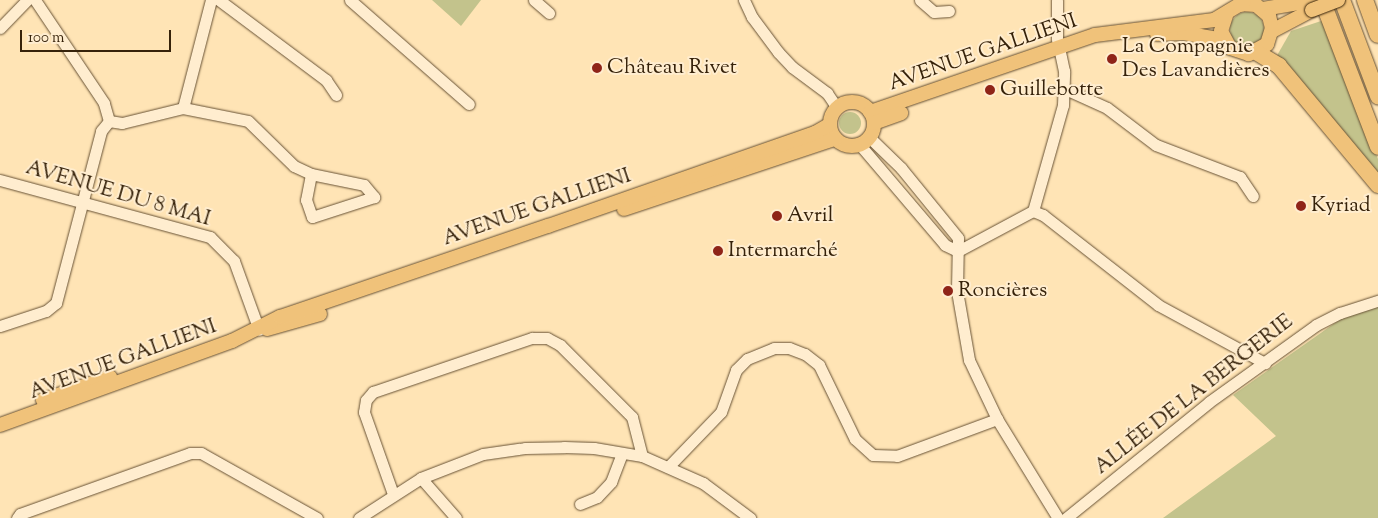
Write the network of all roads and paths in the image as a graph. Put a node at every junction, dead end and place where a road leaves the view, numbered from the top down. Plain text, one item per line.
1 (27, 0) edge
2 (35, 0) edge
3 (218, 0) edge
4 (350, 0) edge
5 (534, 0) edge
6 (744, 0) edge
7 (920, 0) edge
8 (1056, 0) edge
9 (1338, 0) edge
10 (1342, 0) edge
11 (1365, 0) edge
12 (1374, 0) edge
13 (1242, 2) edge
14 (1315, 3) edge
15 (1378, 8) edge
16 (1263, 9) junction
17 (949, 11) dead end
18 (1227, 13) junction
19 (549, 14) dead end
20 (0, 28) edge
21 (1272, 32) junction
22 (1378, 35) edge
23 (1224, 40) junction
24 (1059, 51) junction
25 (1256, 52) junction
26 (1064, 88) junction
27 (336, 95) dead end
28 (1378, 96) edge
29 (469, 104) dead end
30 (183, 108) junction
31 (837, 108) junction
32 (872, 117) junction
33 (109, 121) junction
34 (829, 125) junction
35 (835, 139) junction
36 (864, 141) junction
37 (1378, 147) edge
38 (311, 174) junction
39 (0, 180) edge
40 (1378, 185) edge
41 (1253, 196) dead end
42 (82, 201) junction
43 (1033, 211) junction
44 (958, 251) junction
45 (1378, 301) edge
46 (0, 326) edge
47 (259, 330) junction
48 (1265, 363) junction
49 (0, 415) edge
50 (997, 419) junction
51 (0, 425) edge
52 (622, 453) junction
53 (642, 456) junction
54 (668, 467) junction
55 (421, 478) junction
56 (393, 494) junction
57 (580, 504) dead end
58 (748, 517) edge
59 (17, 518) edge
60 (316, 518) edge
61 (359, 518) edge
62 (456, 518) edge
63 (1058, 518) edge
64 (1066, 518) edge

1 - 20 street
2 - 33 street
3 - 27 street
3 - 30 street
4 - 29 street
5 - 19 street
6 - 31 street
7 - 17 street
8 - 24 street
9 - 14 main road, bridge
10 - 28 highway
11 - 22 highway
12 - 15 highway
13 - 16 main road, AVENUE GALLIENI
13 - 18 main road, AVENUE GALLIENI
14 - 16 main road, AVENUE GALLIENI
14 - 21 main road
14 - 37 highway
16 - 21 main road
18 - 23 main road
18 - 24 main road, AVENUE GALLIENI
21 - 25 main road
23 - 24 main road, AVENUE GALLIENI
23 - 25 main road, AVENUE GALLIENI
24 - 26 street
24 - 32 main road, AVENUE GALLIENI
25 - 40 highway
26 - 41 street
26 - 43 street
30 - 33 street
30 - 38 street
31 - 32 main road
31 - 34 main road
32 - 36 main road
33 - 42 street
34 - 35 main road
34 - 47 main road, AVENUE GALLIENI
35 - 36 main road
35 - 47 main road, AVENUE GALLIENI
36 - 44 street
38 - 38 street
39 - 42 street, AVENUE DU 8 MAI
42 - 46 street
42 - 47 street, AVENUE DU 8 MAI
43 - 44 street
43 - 48 street
44 - 50 street
45 - 48 street, ALLÉE DE LA BERGERIE
47 - 49 main road, AVENUE GALLIENI
47 - 51 main road, AVENUE GALLIENI
48 - 64 street, ALLÉE DE LA BERGERIE
50 - 54 street
50 - 63 street
52 - 53 street
52 - 55 street
52 - 57 street
53 - 54 street
53 - 56 street
54 - 58 street
55 - 56 street
55 - 62 street
56 - 61 street
59 - 60 street

